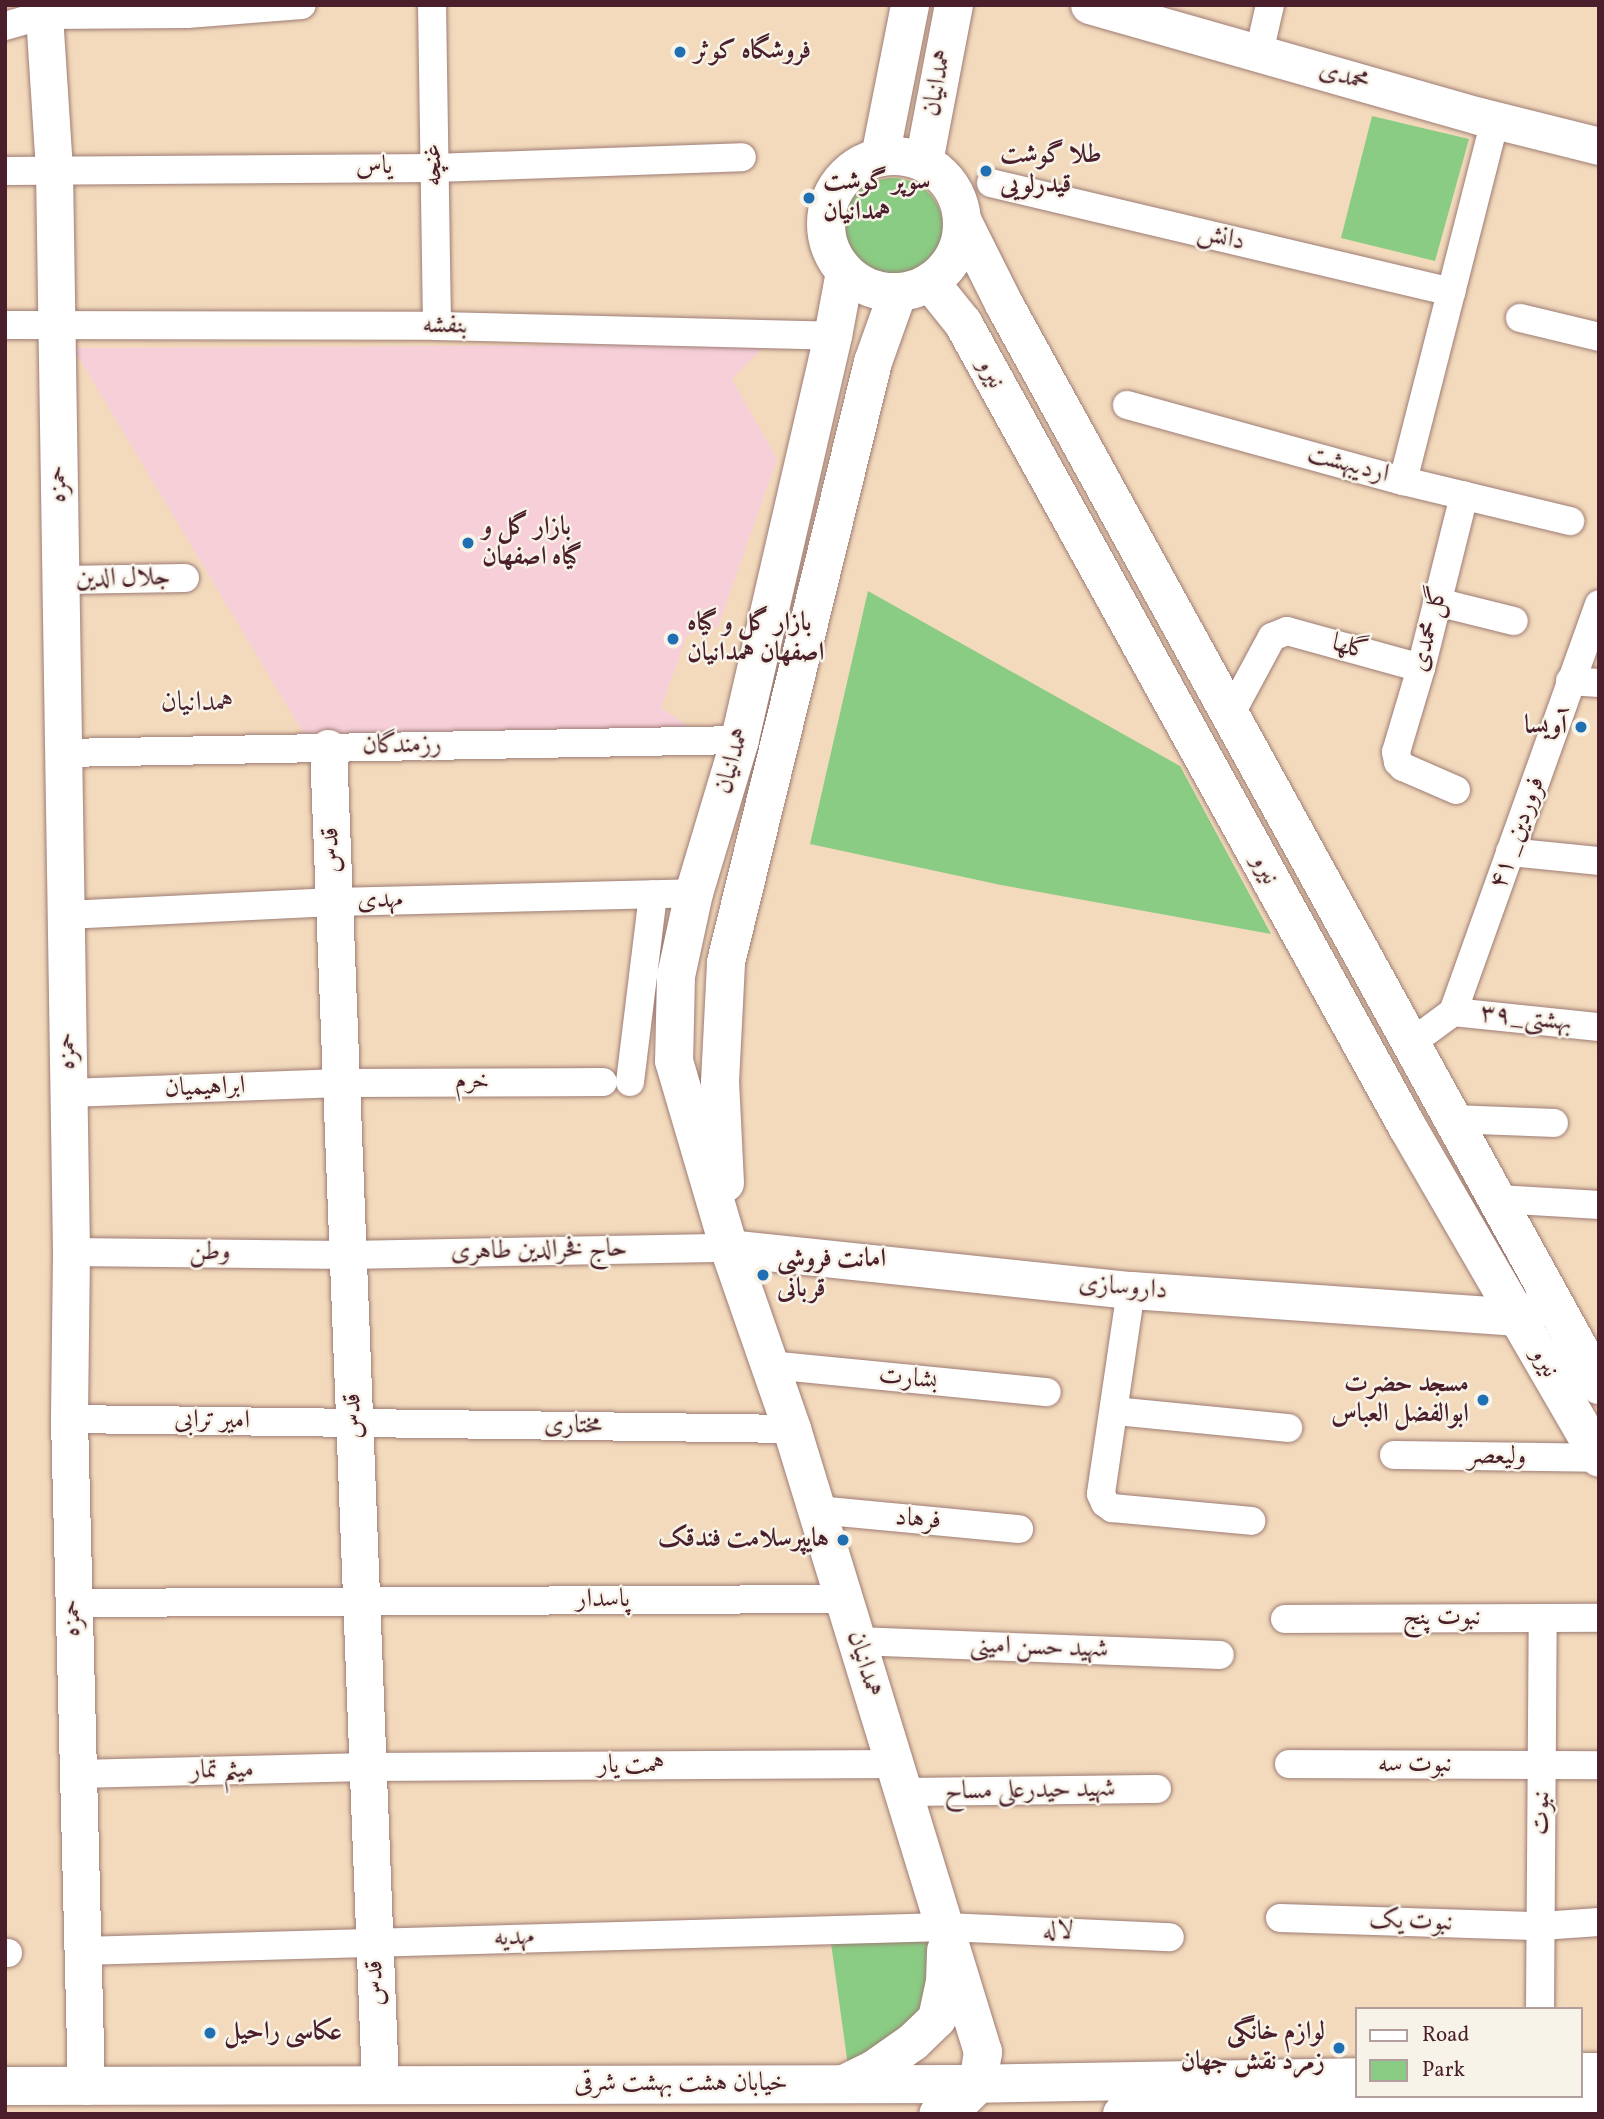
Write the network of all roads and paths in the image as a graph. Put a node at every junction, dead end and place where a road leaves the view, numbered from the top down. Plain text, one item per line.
1 (302, 5) edge
2 (432, 5) edge
3 (910, 5) edge
4 (954, 5) edge
5 (1089, 5) edge
6 (1270, 5) edge
7 (44, 15) junction
8 (5, 26) edge
9 (1259, 53) junction
10 (1495, 120) junction
11 (1599, 146) edge
12 (742, 157) dead end
13 (880, 157) junction
14 (924, 162) junction
15 (434, 167) junction
16 (54, 170) junction
17 (5, 171) edge
18 (990, 183) dead end
19 (963, 222) junction
20 (845, 272) junction
21 (914, 287) junction
22 (1451, 292) junction
23 (1004, 304) junction
24 (1520, 318) dead end
25 (962, 323) junction
26 (5, 325) edge
27 (57, 326) junction
28 (437, 326) junction
29 (834, 336) junction
30 (1599, 337) edge
31 (1127, 405) dead end
32 (1403, 481) junction
33 (1464, 495) junction
34 (1570, 521) dead end
35 (185, 578) dead end
36 (61, 580) junction
37 (1437, 602) junction
38 (1599, 604) edge
39 (1514, 621) dead end
40 (1421, 668) junction
41 (1570, 681) junction
42 (1599, 683) edge
43 (1231, 713) junction
44 (740, 740) junction
45 (328, 748) junction
46 (63, 752) junction
47 (1456, 790) dead end
48 (1510, 852) junction
49 (1599, 861) edge
50 (694, 893) junction
51 (653, 894) junction
52 (334, 902) junction
53 (66, 915) junction
54 (1453, 1012) junction
55 (1599, 1027) edge
56 (1412, 1043) junction
57 (341, 1083) junction
58 (69, 1093) junction
59 (1454, 1119) junction
60 (1554, 1123) dead end
61 (1499, 1199) junction
62 (1599, 1205) edge
63 (729, 1248) junction
64 (71, 1252) junction
65 (348, 1255) junction
66 (1131, 1290) junction
67 (1554, 1301) junction
68 (1518, 1317) junction
69 (770, 1365) junction
70 (1597, 1377) edge
71 (1046, 1392) dead end
72 (1115, 1411) junction
73 (69, 1419) junction
74 (355, 1422) junction
75 (1288, 1428) dead end
76 (792, 1429) junction
77 (1394, 1455) dead end
78 (1599, 1458) edge
79 (817, 1510) junction
80 (1251, 1521) dead end
81 (1019, 1529) dead end
82 (845, 1599) junction
83 (362, 1601) junction
84 (73, 1603) junction
85 (1543, 1618) junction
86 (1599, 1618) edge
87 (1285, 1619) dead end
88 (858, 1641) junction
89 (1220, 1655) dead end
90 (1289, 1764) dead end
91 (1599, 1765) edge
92 (1542, 1766) junction
93 (368, 1767) junction
94 (77, 1774) junction
95 (898, 1778) junction
96 (1157, 1789) dead end
97 (1280, 1918) dead end
98 (1599, 1922) edge
99 (1541, 1926) junction
100 (946, 1927) junction
101 (1170, 1937) dead end
102 (375, 1941) junction
103 (81, 1951) junction
104 (1540, 2007) edge
105 (991, 2073) junction
106 (1356, 2077) edge
107 (845, 2083) junction
108 (380, 2085) junction
109 (5, 2086) edge
110 (86, 2086) junction
111 (1599, 2106) edge
112 (938, 2114) edge
113 (1122, 2114) edge

1 - 7 street
2 - 15 street, غنچه
3 - 13 main road, همدانیان
4 - 14 main road, همدانیان
5 - 9 street, محمدی
6 - 9 street
7 - 8 street
7 - 16 street, حمزه
9 - 10 street, محمدی
10 - 11 street, محمدی
10 - 22 street
12 - 15 street, یاس
13 - 14 main road
13 - 20 main road
14 - 19 main road
15 - 16 street, یاس
15 - 28 street, غنچه
16 - 17 street, یاس
16 - 27 street, حمزه
18 - 22 street, دانش
19 - 21 main road
19 - 23 main road, نیرو
20 - 21 main road
20 - 29 main road, همدانیان
21 - 25 main road, نیرو
21 - 63 main road, همدانیان
22 - 32 street
23 - 25 main road
23 - 43 main road, نیرو
24 - 30 street
25 - 68 main road, نیرو
26 - 27 street, بنفشه
27 - 28 street, بنفشه
27 - 36 street, حمزه
28 - 29 street, بنفشه
29 - 44 main road, همدانیان
31 - 32 street, اردیبهشت
32 - 33 street, اردیبهشت
33 - 34 street, اردیبهشت
33 - 37 street, گل محمدی
35 - 36 street, جلال الدین
36 - 46 street, حمزه
37 - 39 street
37 - 40 street, گل محمدی
38 - 41 street, ۴۱ _فروردین
40 - 43 street, گلها
40 - 47 street, گل محمدی
41 - 42 street
41 - 48 street, ۴۱ _فروردین
43 - 56 main road, نیرو
44 - 45 street, رزمندگان
44 - 50 main road, همدانیان
45 - 46 street, رزمندگان
45 - 52 street, قدس
46 - 53 street, حمزه
48 - 49 street
48 - 54 street, ۴۱ _فروردین
50 - 51 street, مهدی
50 - 63 main road, همدانیان
51 - 52 street, مهدی
51 - 57 street, خرم
52 - 53 street, مهدی
52 - 57 street, قدس
53 - 58 street, حمزه
54 - 55 street, ۳۹_بهشتی
54 - 56 street
56 - 59 main road, نیرو
57 - 58 street, ابراهیمیان
57 - 65 street, قدس
58 - 64 street, حمزه
59 - 60 street
59 - 61 main road, نیرو
61 - 62 street
61 - 67 main road, نیرو
63 - 65 street, حاج فخرالدین طاهری
63 - 66 street, داروسازی
63 - 69 main road, همدانیان
64 - 65 street, وطن
64 - 73 street, حمزه
65 - 74 street, قدس
66 - 68 street, داروسازی
66 - 72 street
67 - 68 street
67 - 70 main road, نیرو
68 - 78 main road, نیرو
69 - 71 street, بشارت
69 - 76 main road, همدانیان
72 - 75 street
72 - 80 street
73 - 74 street, امیر ترابی
73 - 84 street, حمزه
74 - 76 street, مختاری
74 - 83 street, قدس
76 - 79 main road, همدانیان
77 - 78 street, ولیعصر
79 - 81 street, فرهاد
79 - 82 main road, همدانیان
82 - 83 street, پاسدار
82 - 88 main road, همدانیان
83 - 84 street, پاسدار
83 - 93 street, قدس
84 - 94 street, حمزه
85 - 86 street, نبوت پنج
85 - 87 street, نبوت پنج
85 - 92 street, نبوت
88 - 89 street, شهید حسن امینی
88 - 95 main road, همدانیان
90 - 92 street, نبوت سه
91 - 92 street, نبوت سه
92 - 99 street, نبوت
93 - 94 street, میثم تمار
93 - 95 street, همت یار
93 - 102 street, قدس
94 - 103 street, حمزه
95 - 96 street, شهید حیدرعلی مساح
95 - 100 main road, همدانیان
97 - 99 street, نبوت یک
98 - 99 street, نبوت یک
99 - 104 street, نبوت
100 - 101 street, لاله
100 - 102 street, مهدیه
100 - 105 main road, همدانیان
100 - 107 main road
102 - 103 street, مهدیه
102 - 108 street, قدس
103 - 110 street, حمزه
105 - 106 main road, خیابان هشت بهشت شرقی
105 - 107 main road, خیابان هشت بهشت شرقی
105 - 112 main road
107 - 108 main road, خیابان هشت بهشت شرقی
108 - 110 main road, خیابان هشت بهشت شرقی
109 - 110 main road, خیابان هشت بهشت شرقی
111 - 113 main road

